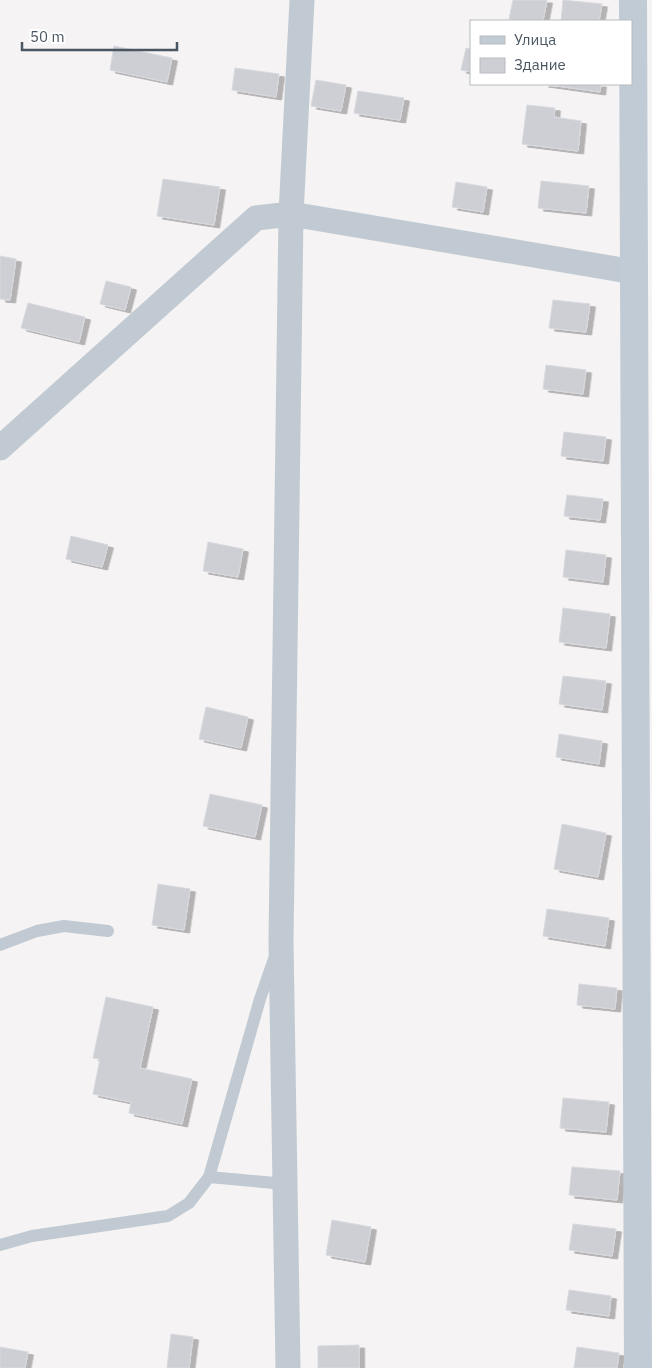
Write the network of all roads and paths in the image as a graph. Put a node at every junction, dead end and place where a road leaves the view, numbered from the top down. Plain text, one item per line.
1 (302, 0) edge
2 (633, 0) edge
3 (643, 183) edge
4 (291, 214) junction
5 (634, 272) junction
6 (0, 448) edge
7 (108, 932) dead end
8 (281, 940) junction
9 (0, 945) edge
10 (209, 1177) junction
11 (285, 1184) junction
12 (0, 1245) edge
13 (288, 1368) edge
14 (638, 1368) edge

1 - 4 street
2 - 3 street
3 - 5 street
4 - 5 street
4 - 6 street
4 - 8 street
5 - 14 street
7 - 9 lane
8 - 10 lane
8 - 11 street
10 - 11 lane
10 - 12 lane
11 - 13 street

